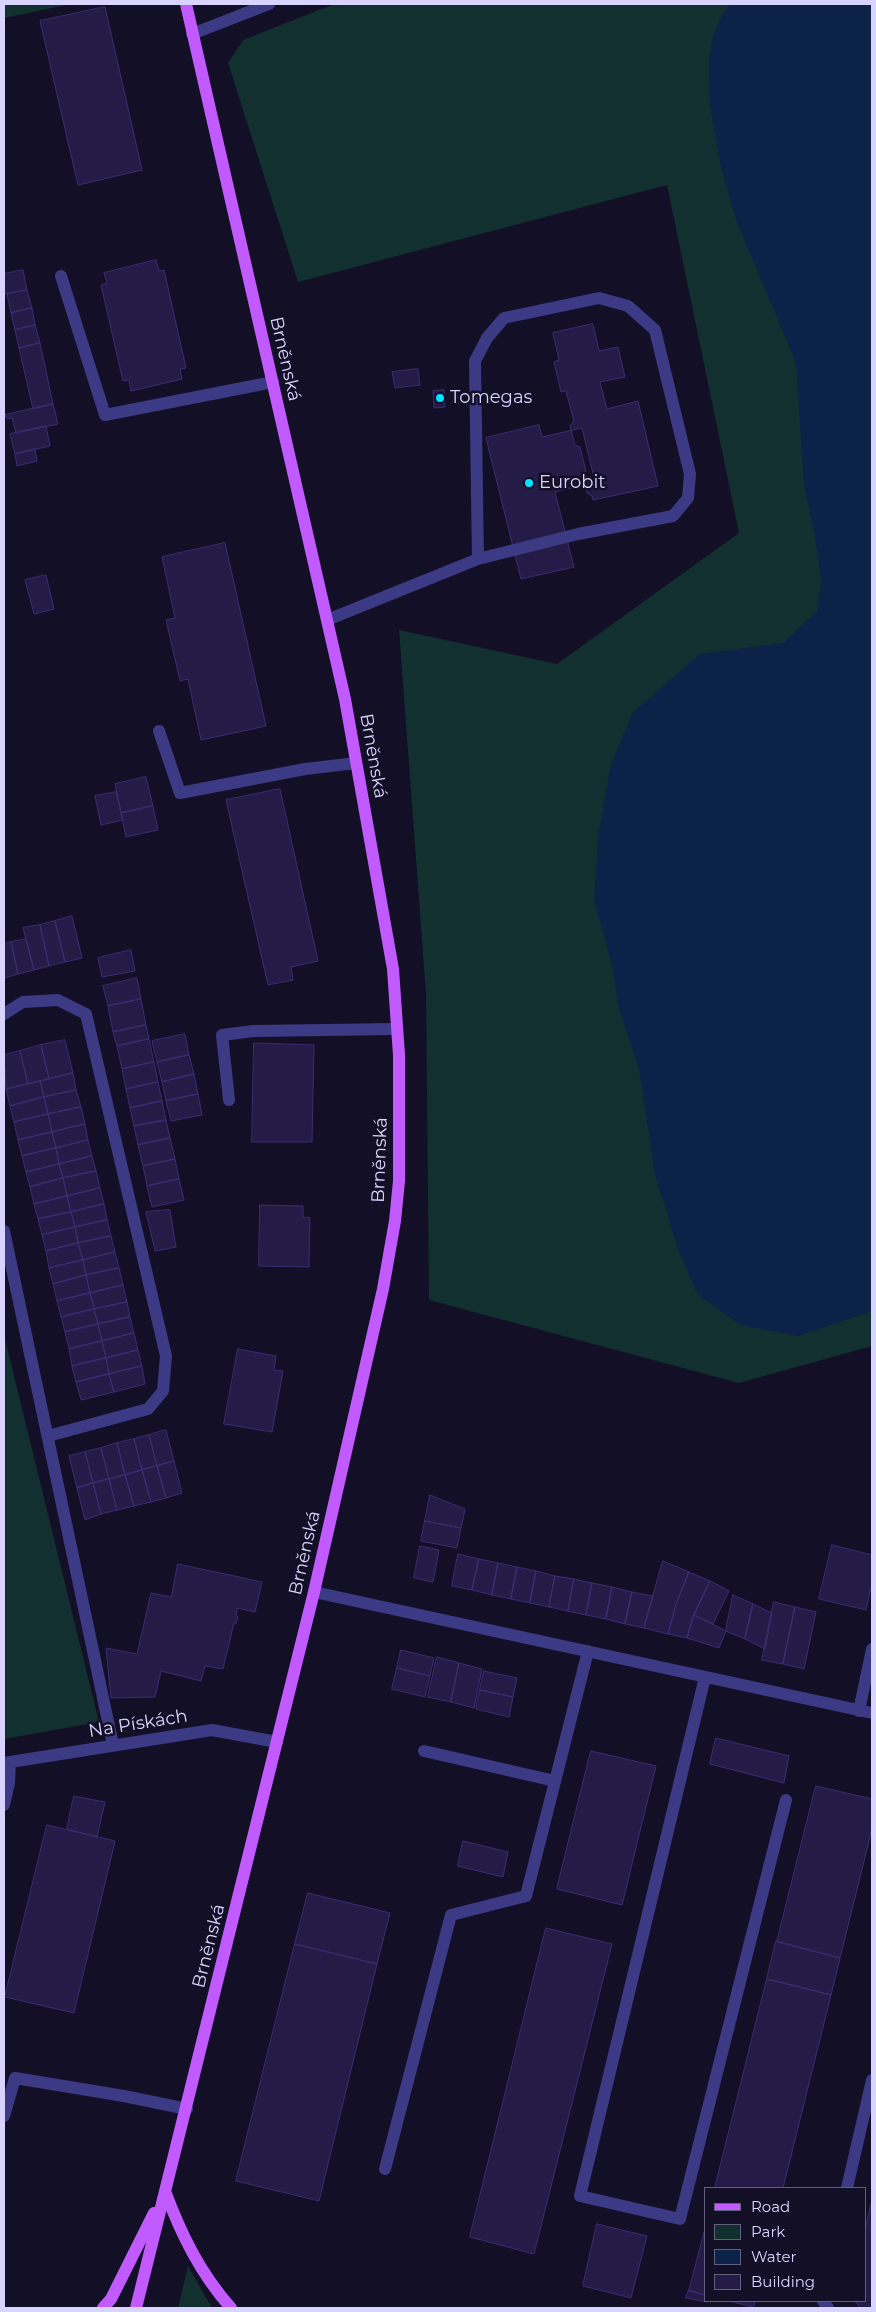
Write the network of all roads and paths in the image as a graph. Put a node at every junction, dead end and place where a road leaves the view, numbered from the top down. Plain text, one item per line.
1 (186, 4) edge
2 (269, 4) edge
3 (192, 34) junction
4 (61, 276) dead end
5 (273, 382) junction
6 (478, 559) junction
7 (328, 620) junction
8 (159, 731) dead end
9 (356, 763) junction
10 (4, 1014) edge
11 (397, 1029) junction
12 (229, 1100) dead end
13 (4, 1231) edge
14 (48, 1436) junction
15 (314, 1592) junction
16 (872, 1649) edge
17 (588, 1651) junction
18 (705, 1677) junction
19 (859, 1710) junction
20 (872, 1713) edge
21 (277, 1742) junction
22 (113, 1745) junction
23 (424, 1751) dead end
24 (7, 1763) edge
25 (555, 1780) junction
26 (786, 1800) dead end
27 (4, 1806) edge
28 (872, 2080) edge
29 (187, 2110) junction
30 (4, 2116) edge
31 (386, 2169) dead end
32 (847, 2187) edge
33 (165, 2191) junction
34 (103, 2308) edge
35 (136, 2308) edge
36 (231, 2308) edge

1 - 3 main road, Brněnská
2 - 3 street
3 - 5 main road, Brněnská
4 - 5 street
5 - 7 main road, Brněnská
6 - 6 street
6 - 7 street
7 - 9 main road, Brněnská
8 - 9 street
9 - 11 main road, Brněnská
10 - 14 street
11 - 12 street
11 - 15 main road, Brněnská
13 - 14 street
14 - 22 street
15 - 17 street
15 - 21 main road, Brněnská
16 - 19 street
17 - 18 street
17 - 25 street
18 - 19 street
18 - 26 street
19 - 20 street
21 - 22 street, Na Pískách
21 - 29 main road, Brněnská
22 - 24 street, Na Pískách
23 - 25 street
24 - 27 street
25 - 31 street
28 - 32 street
29 - 30 street
29 - 33 main road, Brněnská
33 - 34 main road
33 - 35 main road, Brněnská
33 - 36 main road

